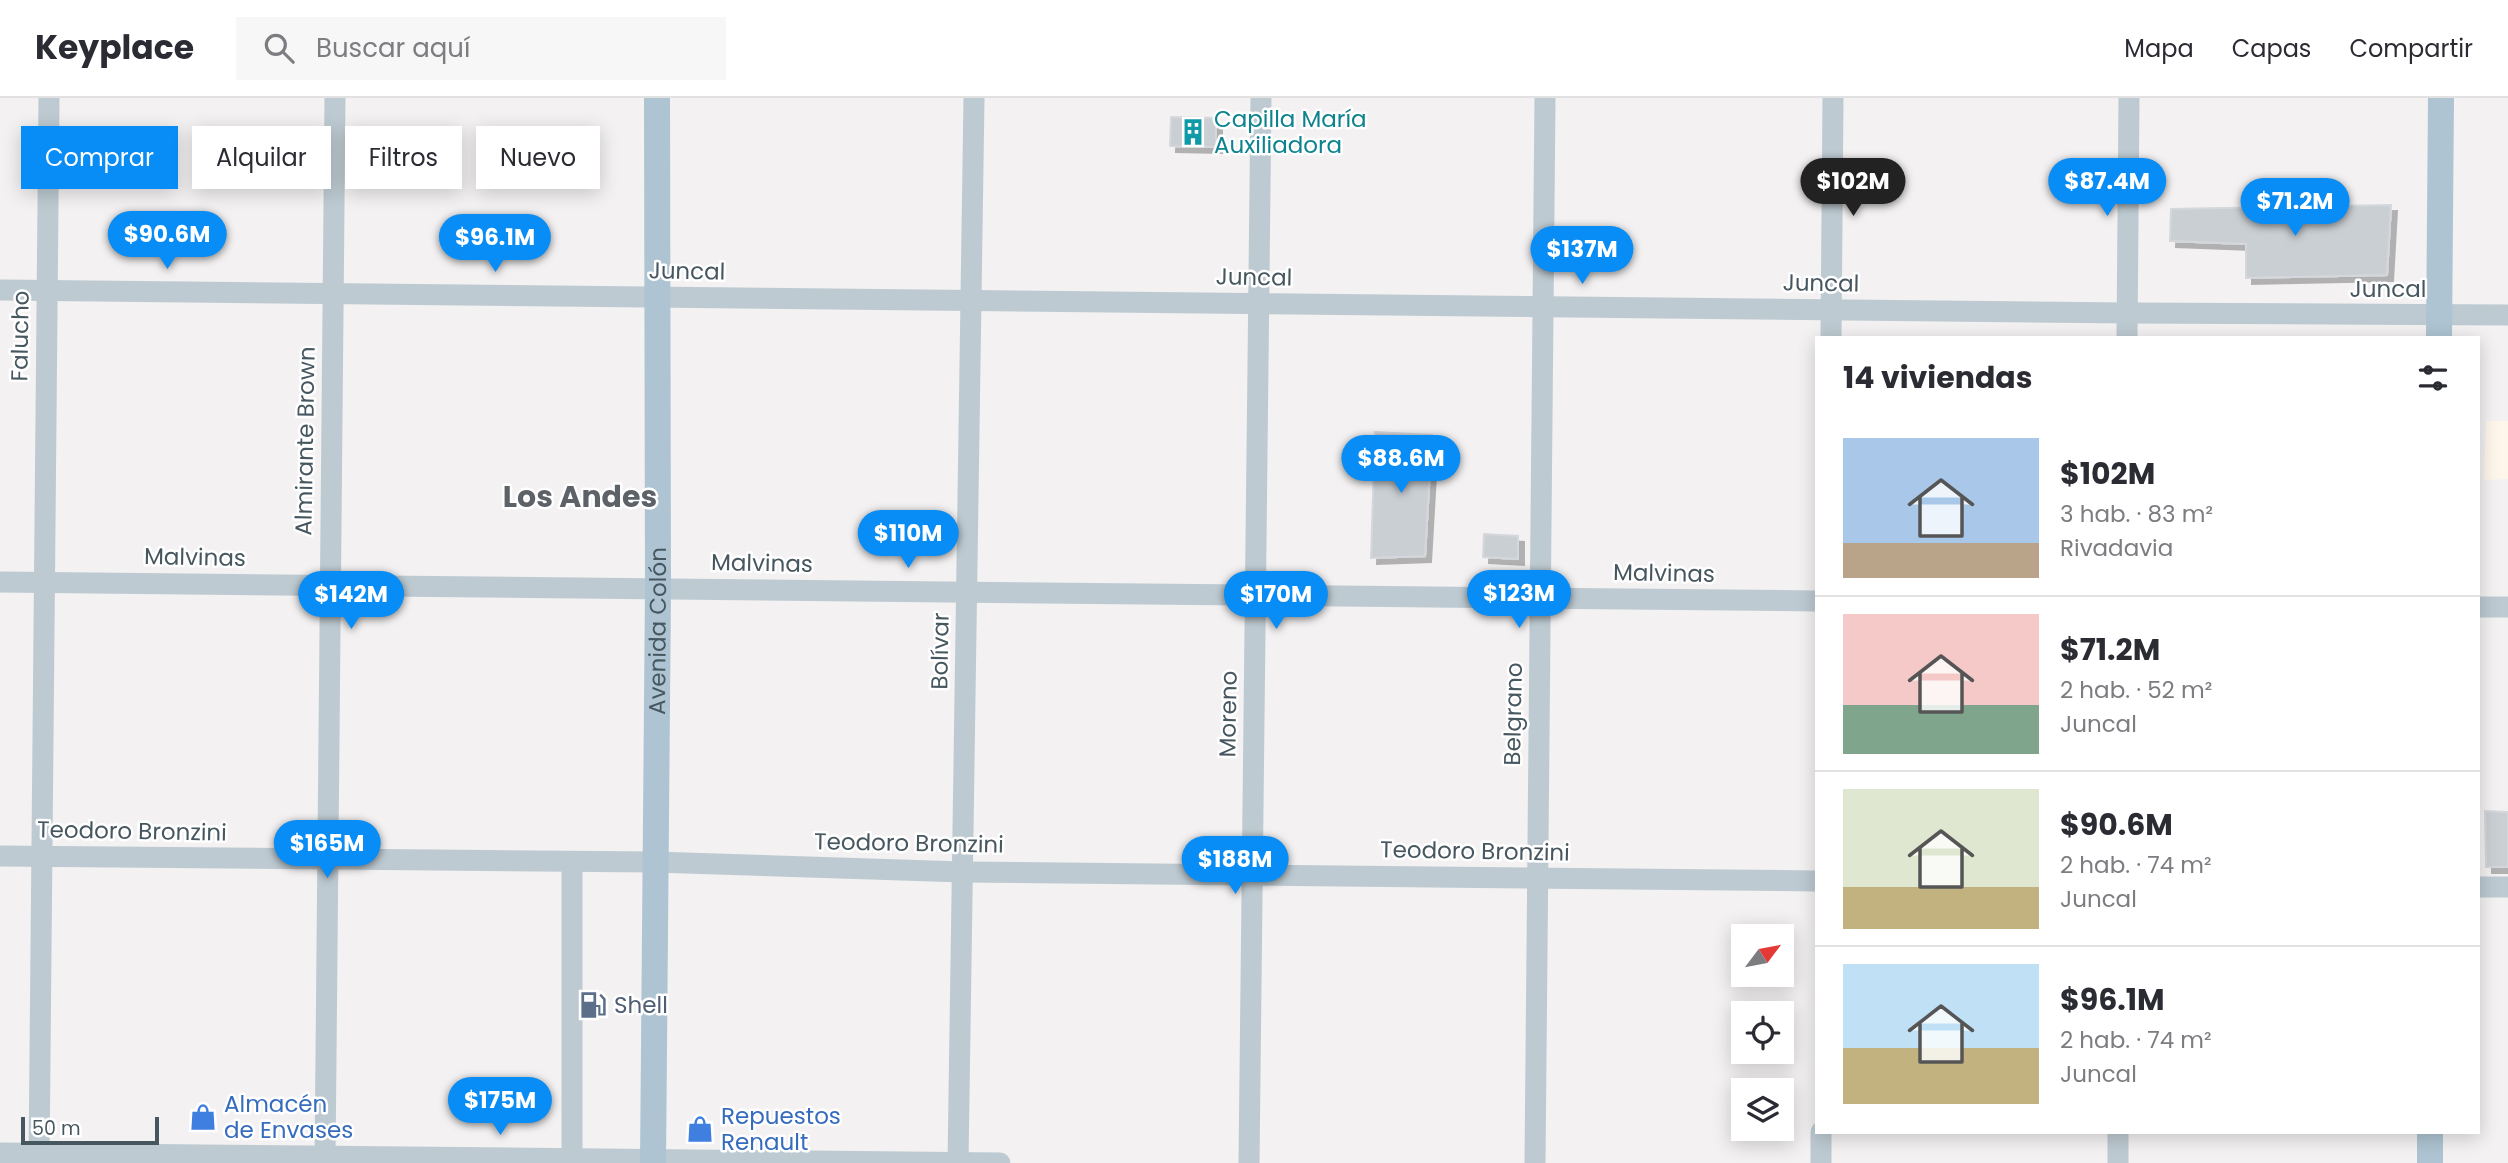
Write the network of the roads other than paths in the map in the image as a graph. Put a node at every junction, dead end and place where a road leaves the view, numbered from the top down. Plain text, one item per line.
1 (49, 98) edge
2 (335, 98) edge
3 (657, 98) edge
4 (974, 98) edge
5 (1261, 98) edge
6 (1545, 98) edge
7 (1833, 98) edge
8 (2129, 98) edge
9 (2441, 98) edge
10 (0, 290) edge
11 (47, 291) junction
12 (333, 294) junction
13 (656, 297) junction
14 (971, 301) junction
15 (1259, 304) junction
16 (1543, 307) junction
17 (1831, 310) junction
18 (2127, 313) junction
19 (2508, 315) edge
20 (2439, 326) edge
21 (1830, 336) edge
22 (2127, 336) edge
23 (0, 582) edge
24 (44, 582) junction
25 (330, 585) junction
26 (657, 589) junction
27 (967, 592) junction
28 (1255, 595) junction
29 (1540, 598) junction
30 (1815, 601) edge
31 (2480, 607) edge
32 (2508, 607) edge
33 (0, 856) edge
34 (41, 856) junction
35 (328, 859) junction
36 (572, 862) junction
37 (654, 862) junction
38 (963, 872) junction
39 (1252, 875) junction
40 (1537, 878) junction
41 (1815, 881) edge
42 (2480, 887) edge
43 (2508, 887) edge
44 (1821, 1134) edge
45 (2118, 1134) edge
46 (2430, 1134) edge
47 (0, 1153) edge
48 (39, 1158) edge
49 (325, 1159) edge
50 (572, 1159) junction
51 (653, 1161) edge
52 (958, 1163) edge
53 (1000, 1163) edge
54 (1249, 1163) edge
55 (1535, 1163) edge
56 (1821, 1163) edge
57 (2118, 1163) edge
58 (2430, 1163) edge

1 - 11 street, Falucho
2 - 12 street, Almirante Brown
3 - 13 main road, Avenida Colón
4 - 14 street, Bolívar
5 - 15 street, Moreno
6 - 16 street, Belgrano
7 - 17 street
8 - 18 street
9 - 20 main road
10 - 11 street, Juncal
11 - 12 street, Juncal
11 - 24 street, Falucho
12 - 13 street, Juncal
12 - 25 street, Almirante Brown
13 - 14 street, Juncal
13 - 26 main road, Avenida Colón
14 - 15 street, Juncal
14 - 27 street, Bolívar
15 - 16 street, Juncal
15 - 28 street, Moreno
16 - 17 street, Juncal
16 - 29 street, Belgrano
17 - 18 street, Juncal
17 - 21 street
18 - 20 street, Juncal
18 - 22 street
19 - 20 street, Juncal
23 - 24 street, Malvinas
24 - 25 street, Malvinas
24 - 34 street, Falucho
25 - 26 street, Malvinas
25 - 35 street, Almirante Brown
26 - 27 street, Malvinas
26 - 37 main road, Avenida Colón
27 - 28 street, Malvinas
27 - 38 street, Bolívar
28 - 29 street, Malvinas
28 - 39 street, Moreno
29 - 30 street, Malvinas
29 - 40 street, Belgrano
31 - 32 street
33 - 34 street, Teodoro Bronzini
34 - 35 street, Teodoro Bronzini
34 - 48 street, Falucho
35 - 36 street, Teodoro Bronzini
35 - 49 street, Almirante Brown
36 - 37 street, Teodoro Bronzini
36 - 50 street
37 - 38 street, Teodoro Bronzini
37 - 51 main road, Avenida Colón
38 - 39 street, Teodoro Bronzini
38 - 52 street, Bolívar
39 - 40 street, Teodoro Bronzini
39 - 54 street, Moreno
40 - 41 street, Teodoro Bronzini
40 - 55 street, Belgrano
42 - 43 street
44 - 56 street
45 - 57 street
46 - 58 main road
47 - 48 street
48 - 49 street
49 - 50 street
50 - 51 street
51 - 52 street
52 - 53 street

